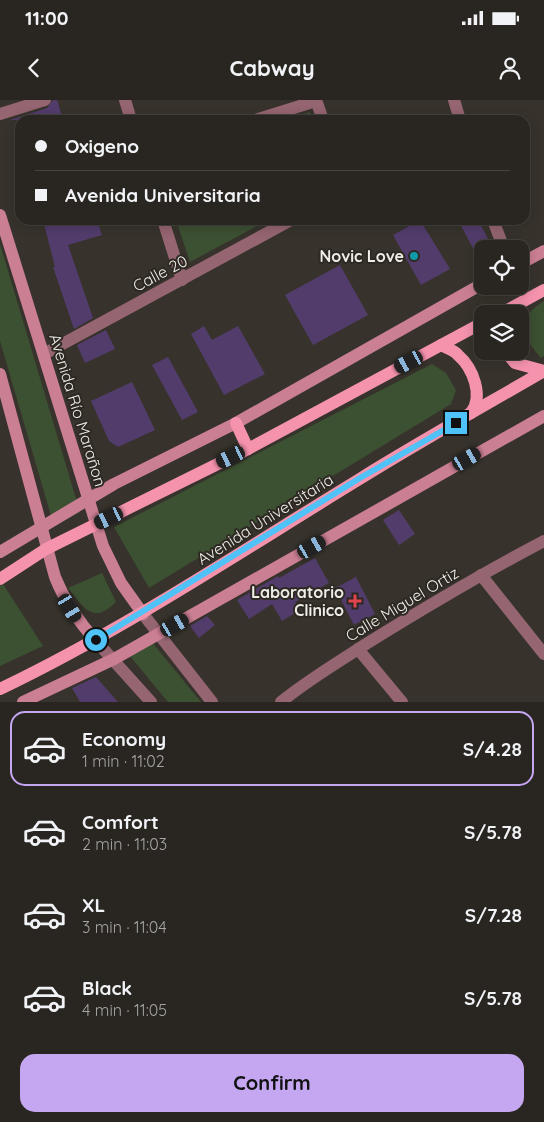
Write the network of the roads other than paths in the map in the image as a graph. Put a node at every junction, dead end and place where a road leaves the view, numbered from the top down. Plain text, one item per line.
1 (44, 100) edge
2 (125, 100) edge
3 (316, 100) edge
4 (454, 100) edge
5 (0, 114) edge
6 (130, 115) edge
7 (270, 115) edge
8 (321, 115) edge
9 (458, 115) edge
10 (0, 215) edge
11 (165, 225) edge
12 (281, 225) edge
13 (495, 225) edge
14 (501, 240) edge
15 (544, 251) edge
16 (529, 259) edge
17 (182, 280) junction
18 (474, 289) edge
19 (544, 290) edge
20 (519, 305) edge
21 (474, 327) edge
22 (440, 345) junction
23 (44, 354) junction
24 (513, 360) edge
25 (544, 371) edge
26 (1, 378) edge
27 (471, 414) junction
28 (544, 416) edge
29 (236, 423) junction
30 (248, 449) junction
31 (88, 499) junction
32 (96, 524) junction
33 (42, 527) junction
34 (544, 541) edge
35 (46, 549) junction
36 (0, 552) edge
37 (481, 575) junction
38 (0, 580) edge
39 (143, 614) junction
40 (157, 635) junction
41 (96, 640) junction
42 (358, 649) junction
43 (544, 654) edge
44 (114, 659) junction
45 (0, 689) edge
46 (23, 702) edge
47 (151, 702) edge
48 (212, 702) edge
49 (281, 702) edge
50 (402, 702) edge

1 - 5 street
2 - 6 street
3 - 7 street
3 - 8 street
4 - 9 street
10 - 23 main road, Avenida Río Marañon
11 - 17 street
12 - 17 street, Calle 20
13 - 14 street
15 - 16 main road
17 - 23 street, Calle 20
18 - 29 main road
19 - 20 main road
21 - 22 main road
22 - 27 main road
22 - 30 main road
23 - 31 main road, Avenida Río Marañon
24 - 25 main road
25 - 27 main road, Avenida Universitaria
26 - 33 main road
27 - 39 main road, Avenida Universitaria
28 - 40 main road
29 - 30 main road
29 - 31 main road
30 - 32 main road
31 - 32 main road, Avenida Río Marañon
31 - 33 main road
32 - 35 main road
32 - 39 main road, Avenida Río Marañon
33 - 35 main road
33 - 36 main road
34 - 37 street, Calle Miguel Ortiz
35 - 38 main road
35 - 41 main road
37 - 42 street, Calle Miguel Ortiz
37 - 43 street
39 - 40 street, Avenida Río Marañon
39 - 41 main road, Avenida Universitaria
40 - 44 main road
40 - 48 street, Avenida Río Marañon
41 - 44 street
41 - 45 main road, Avenida Universitaria
42 - 49 street, Calle Miguel Ortiz
42 - 50 street
44 - 46 main road
44 - 47 street

